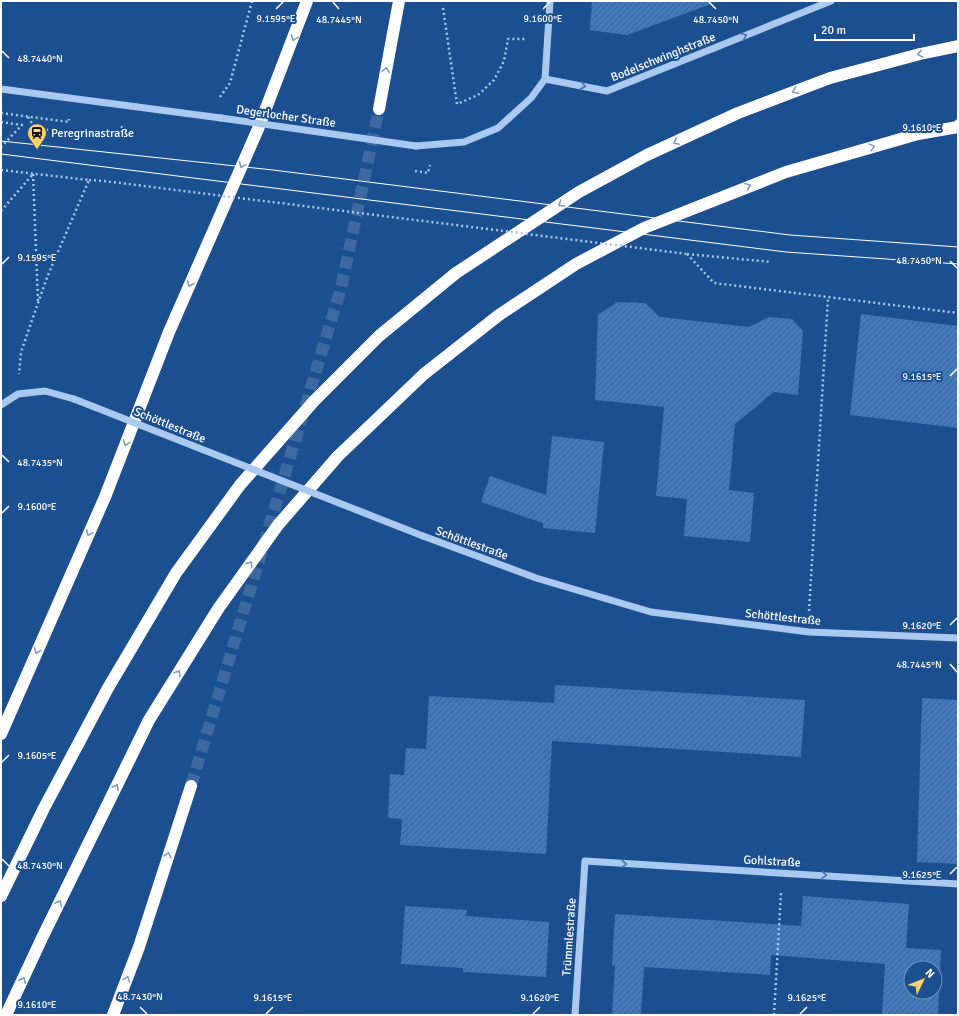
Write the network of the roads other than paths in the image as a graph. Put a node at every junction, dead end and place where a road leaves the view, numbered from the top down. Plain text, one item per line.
1 (307, 1) edge
2 (399, 1) edge
3 (550, 1) edge
4 (831, 1) edge
5 (958, 46) edge
6 (545, 78) junction
7 (1, 89) edge
8 (379, 109) tunnel mouth
9 (958, 127) edge
10 (1, 405) edge
11 (958, 638) edge
12 (1, 734) edge
13 (191, 786) tunnel mouth
14 (585, 861) joint
15 (958, 884) edge
16 (1, 896) edge
17 (6, 1015) edge
18 (113, 1015) edge
19 (575, 1015) edge

1 -> 12 highway
8 -> 2 highway
3 - 6 street
6 -> 4 street, Bodelschwinghstraße
5 -> 16 highway
6 - 7 street, Degerlocher Straße, bridge
17 -> 9 highway
10 - 11 street, Schöttlestraße, bridge
18 -> 13 highway
14 -> 15 street, Gohlstraße
14 - 19 street, Trümmlestraße

